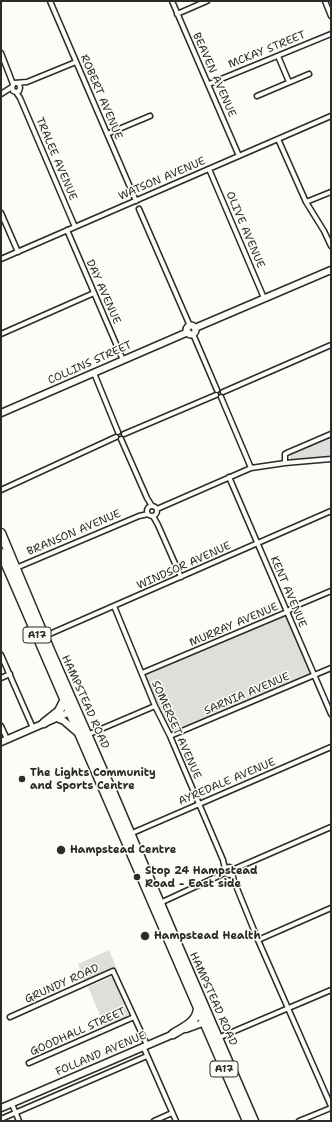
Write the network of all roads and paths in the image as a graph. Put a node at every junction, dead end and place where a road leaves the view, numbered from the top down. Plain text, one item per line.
1 (50, 1) edge
2 (172, 1) edge
3 (207, 1) edge
4 (325, 1) edge
5 (177, 14) junction
6 (331, 16) edge
7 (331, 34) edge
8 (1, 53) edge
9 (278, 56) junction
10 (76, 62) junction
11 (309, 74) dead end
12 (289, 82) junction
13 (209, 84) junction
14 (16, 87) junction
15 (2, 93) edge
16 (257, 96) dead end
17 (150, 116) dead end
18 (331, 116) edge
19 (107, 134) junction
20 (278, 139) junction
21 (239, 156) junction
22 (209, 169) junction
23 (331, 192) edge
24 (136, 201) junction
25 (306, 202) junction
26 (139, 208) dead end
27 (1, 213) edge
28 (75, 227) junction
29 (67, 230) junction
30 (331, 246) edge
31 (18, 252) junction
32 (1, 259) edge
33 (331, 270) edge
34 (94, 293) junction
35 (264, 298) junction
36 (192, 330) junction
37 (1, 334) edge
38 (331, 345) edge
39 (123, 360) junction
40 (94, 373) junction
41 (218, 390) junction
42 (223, 392) junction
43 (216, 395) junction
44 (220, 397) junction
45 (1, 413) edge
46 (118, 432) junction
47 (124, 434) junction
48 (331, 434) edge
49 (116, 438) junction
50 (121, 439) junction
51 (331, 459) edge
52 (285, 463) junction
53 (251, 468) junction
54 (229, 477) junction
55 (1, 490) edge
56 (152, 510) junction
57 (331, 511) edge
58 (1, 533) edge
59 (258, 544) junction
60 (1, 553) edge
61 (12, 569) junction
62 (181, 577) junction
63 (331, 591) edge
64 (114, 606) junction
65 (287, 612) junction
66 (44, 636) junction
67 (1, 655) edge
68 (331, 668) edge
69 (142, 673) junction
70 (10, 674) junction
71 (313, 675) junction
72 (1, 678) edge
73 (67, 697) junction
74 (155, 706) junction
75 (70, 712) junction
76 (331, 714) edge
77 (57, 718) junction
78 (44, 723) junction
79 (1, 726) edge
80 (32, 728) junction
81 (83, 735) junction
82 (170, 736) junction
83 (4, 740) edge
84 (331, 747) edge
85 (198, 804) junction
86 (331, 827) edge
87 (128, 835) junction
88 (229, 871) junction
89 (157, 904) junction
90 (331, 908) edge
91 (258, 940) junction
92 (331, 990) edge
93 (198, 1007) junction
94 (289, 1009) junction
95 (10, 1017) dead end
96 (134, 1017) junction
97 (207, 1021) junction
98 (173, 1034) junction
99 (218, 1038) junction
100 (145, 1046) junction
101 (147, 1056) junction
102 (29, 1063) dead end
103 (12, 1104) junction
104 (331, 1107) edge
105 (1, 1108) edge
106 (16, 1113) junction
107 (172, 1113) junction
108 (1, 1119) edge
109 (19, 1121) edge
110 (154, 1121) edge
111 (176, 1121) edge
112 (247, 1121) edge
113 (254, 1121) edge
114 (299, 1121) edge

1 - 10 street, ROBERT AVENUE
2 - 5 street, BEAVEN AVENUE
3 - 5 street
4 - 6 street
5 - 13 street, BEAVEN AVENUE
7 - 9 street, MCKAY STREET
8 - 14 street, TRALEE AVENUE
9 - 12 street
9 - 13 street, MCKAY STREET
10 - 14 street
10 - 19 street, ROBERT AVENUE
11 - 12 street
12 - 16 street
13 - 21 street, BEAVEN AVENUE
14 - 15 street
14 - 28 street, TRALEE AVENUE
17 - 19 street
18 - 20 street, WATSON AVENUE
19 - 24 street, ROBERT AVENUE
20 - 21 street, WATSON AVENUE
20 - 25 street
21 - 22 street, WATSON AVENUE
22 - 24 street, WATSON AVENUE
22 - 35 street, OLIVE AVENUE
23 - 25 street
24 - 28 street, WATSON AVENUE
25 - 30 street
26 - 36 street
27 - 31 street
28 - 29 street, WATSON AVENUE
29 - 31 street, WATSON AVENUE
29 - 34 street, DAY AVENUE
31 - 32 street, WATSON AVENUE
33 - 35 street, COLLINS STREET
34 - 37 street
34 - 39 street, DAY AVENUE
35 - 36 street, COLLINS STREET
36 - 39 street, COLLINS STREET
36 - 41 street
38 - 42 street
39 - 40 street, COLLINS STREET
40 - 45 street, COLLINS STREET
40 - 46 street
41 - 42 street
41 - 43 street
42 - 44 street
43 - 44 street
43 - 47 street
44 - 53 street
46 - 47 street
46 - 49 street
47 - 50 street
48 - 52 street
49 - 50 street
49 - 55 street
50 - 56 street
51 - 52 street, BRANSON AVENUE
52 - 53 street, BRANSON AVENUE
53 - 54 street, BRANSON AVENUE
54 - 56 street, BRANSON AVENUE
54 - 59 street, KENT AVENUE
56 - 61 street, BRANSON AVENUE
56 - 62 street
57 - 59 street, WINDSOR AVENUE
58 - 61 highway, HAMPSTEAD ROAD / A17
59 - 62 street, WINDSOR AVENUE
59 - 65 street, KENT AVENUE
60 - 61 highway, HAMPSTEAD ROAD / A17
61 - 66 highway, HAMPSTEAD ROAD / A17
61 - 73 highway, HAMPSTEAD ROAD / A17
62 - 64 street, WINDSOR AVENUE
63 - 65 street, MURRAY AVENUE
64 - 66 street, WINDSOR AVENUE
64 - 69 street, SOMERSET AVENUE
65 - 69 street, MURRAY AVENUE
65 - 71 street, KENT AVENUE
66 - 73 highway, HAMPSTEAD ROAD / A17
67 - 70 street
68 - 71 street, SARNIA AVENUE
69 - 74 street, SOMERSET AVENUE
70 - 72 street
70 - 80 street
71 - 76 street, KENT AVENUE
71 - 82 street, SARNIA AVENUE
73 - 75 highway, HAMPSTEAD ROAD / A17
73 - 78 highway
73 - 81 highway, HAMPSTEAD ROAD / A17
74 - 81 street
74 - 82 street, SOMERSET AVENUE
75 - 77 street
75 - 81 highway, HAMPSTEAD ROAD / A17
77 - 78 street
77 - 81 street
78 - 80 street
79 - 83 street
80 - 83 street
81 - 87 highway, HAMPSTEAD ROAD / A17
82 - 85 street, SOMERSET AVENUE
84 - 85 street, AYREDALE AVENUE
85 - 87 street, AYREDALE AVENUE
85 - 88 street, SOMERSET AVENUE
86 - 88 street
87 - 89 highway, HAMPSTEAD ROAD / A17
88 - 89 street
88 - 91 street, SOMERSET AVENUE
89 - 93 highway, HAMPSTEAD ROAD / A17
89 - 97 highway, HAMPSTEAD ROAD / A17
90 - 91 street
91 - 94 street, SOMERSET AVENUE
92 - 94 street
93 - 97 highway, HAMPSTEAD ROAD / A17
93 - 98 highway
94 - 99 street
94 - 104 street, SOMERSET AVENUE
95 - 96 street, GRUNDY ROAD
96 - 100 street, GRUNDY ROAD
96 - 102 street, GOODHALL STREET
97 - 98 street, FOLLAND AVENUE
97 - 99 highway, HAMPSTEAD ROAD / A17
97 - 112 highway, HAMPSTEAD ROAD / A17
98 - 100 street, FOLLAND AVENUE
99 - 113 highway, HAMPSTEAD ROAD / A17
100 - 101 street, GRUNDY ROAD
100 - 103 street, FOLLAND AVENUE
101 - 106 street, FOLLAND AVENUE
101 - 107 street, GRUNDY ROAD
103 - 105 street, FOLLAND AVENUE
103 - 106 street
104 - 114 street
106 - 108 street, FOLLAND AVENUE
106 - 109 street
107 - 110 street
107 - 111 street, GRUNDY ROAD

